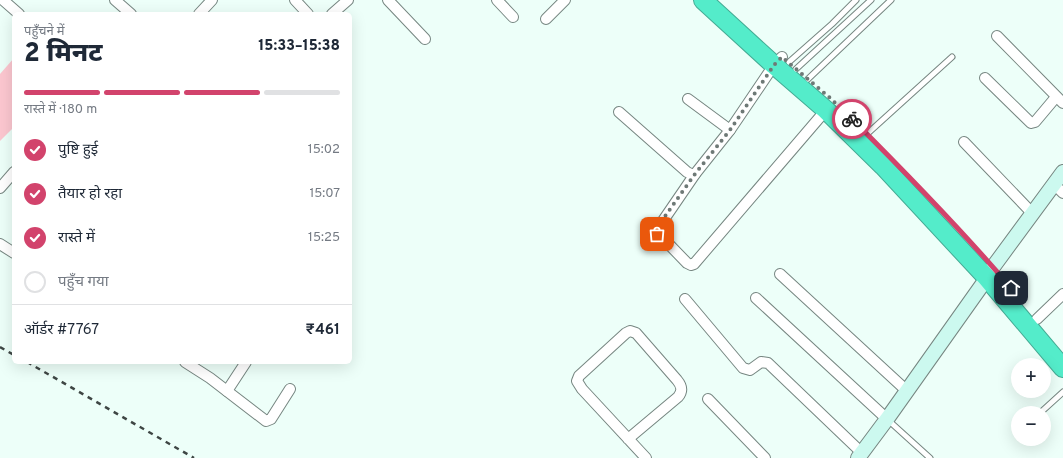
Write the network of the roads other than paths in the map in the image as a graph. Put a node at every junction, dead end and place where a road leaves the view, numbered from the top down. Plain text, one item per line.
1 (115, 0) edge
2 (212, 0) edge
3 (295, 0) edge
4 (348, 0) edge
5 (388, 0) edge
6 (497, 0) edge
7 (565, 0) edge
8 (703, 0) edge
9 (720, 0) edge
10 (856, 0) edge
11 (871, 0) edge
12 (891, 0) edge
13 (10, 2) edge
14 (18, 12) edge
15 (129, 12) edge
16 (201, 12) edge
17 (306, 12) edge
18 (334, 12) edge
19 (513, 17) dead end
20 (546, 19) dead end
21 (997, 36) dead end
22 (425, 39) dead end
23 (952, 57) dead end
24 (790, 66) junction
25 (985, 78) dead end
26 (688, 99) dead end
27 (1060, 100) edge
28 (826, 110) junction
29 (619, 112) dead end
30 (730, 130) junction
31 (866, 134) junction
32 (964, 142) dead end
33 (1063, 172) edge
34 (12, 174) edge
35 (695, 174) junction
36 (0, 188) edge
37 (1059, 189) edge
38 (1033, 214) junction
39 (0, 244) edge
40 (12, 252) edge
41 (990, 273) junction
42 (780, 274) dead end
43 (1063, 294) edge
44 (756, 298) dead end
45 (684, 299) dead end
46 (1037, 319) junction
47 (1063, 350) edge
48 (188, 364) edge
49 (245, 364) edge
50 (1063, 368) edge
51 (290, 389) dead end
52 (907, 390) junction
53 (227, 391) junction
54 (1063, 392) edge
55 (708, 399) dead end
56 (1048, 406) edge
57 (888, 419) junction
58 (628, 439) junction
59 (860, 456) edge
60 (646, 458) edge
61 (765, 458) edge
62 (930, 458) edge

1 - 15 street
2 - 16 street
3 - 17 street
4 - 18 street
5 - 22 street
6 - 19 street
7 - 20 street
8 - 24 highway
9 - 24 highway
10 - 24 lane
11 - 24 lane
12 - 24 lane
13 - 14 street
21 - 27 street
23 - 31 lane
24 - 28 highway
24 - 30 street
24 - 31 highway
25 - 27 street
26 - 30 street
28 - 35 street
28 - 41 highway
29 - 35 street
30 - 35 street
31 - 41 highway
32 - 38 street
33 - 37 main road
34 - 36 street
37 - 38 main road
38 - 41 main road
39 - 40 street
41 - 46 highway
41 - 50 highway
41 - 52 main road
42 - 52 street
43 - 46 street
44 - 57 street
45 - 59 street
46 - 47 highway
48 - 53 street
49 - 53 street
51 - 53 street
52 - 57 main road
54 - 56 lane
55 - 61 street
57 - 59 main road
57 - 62 lane
58 - 58 street
58 - 60 street

